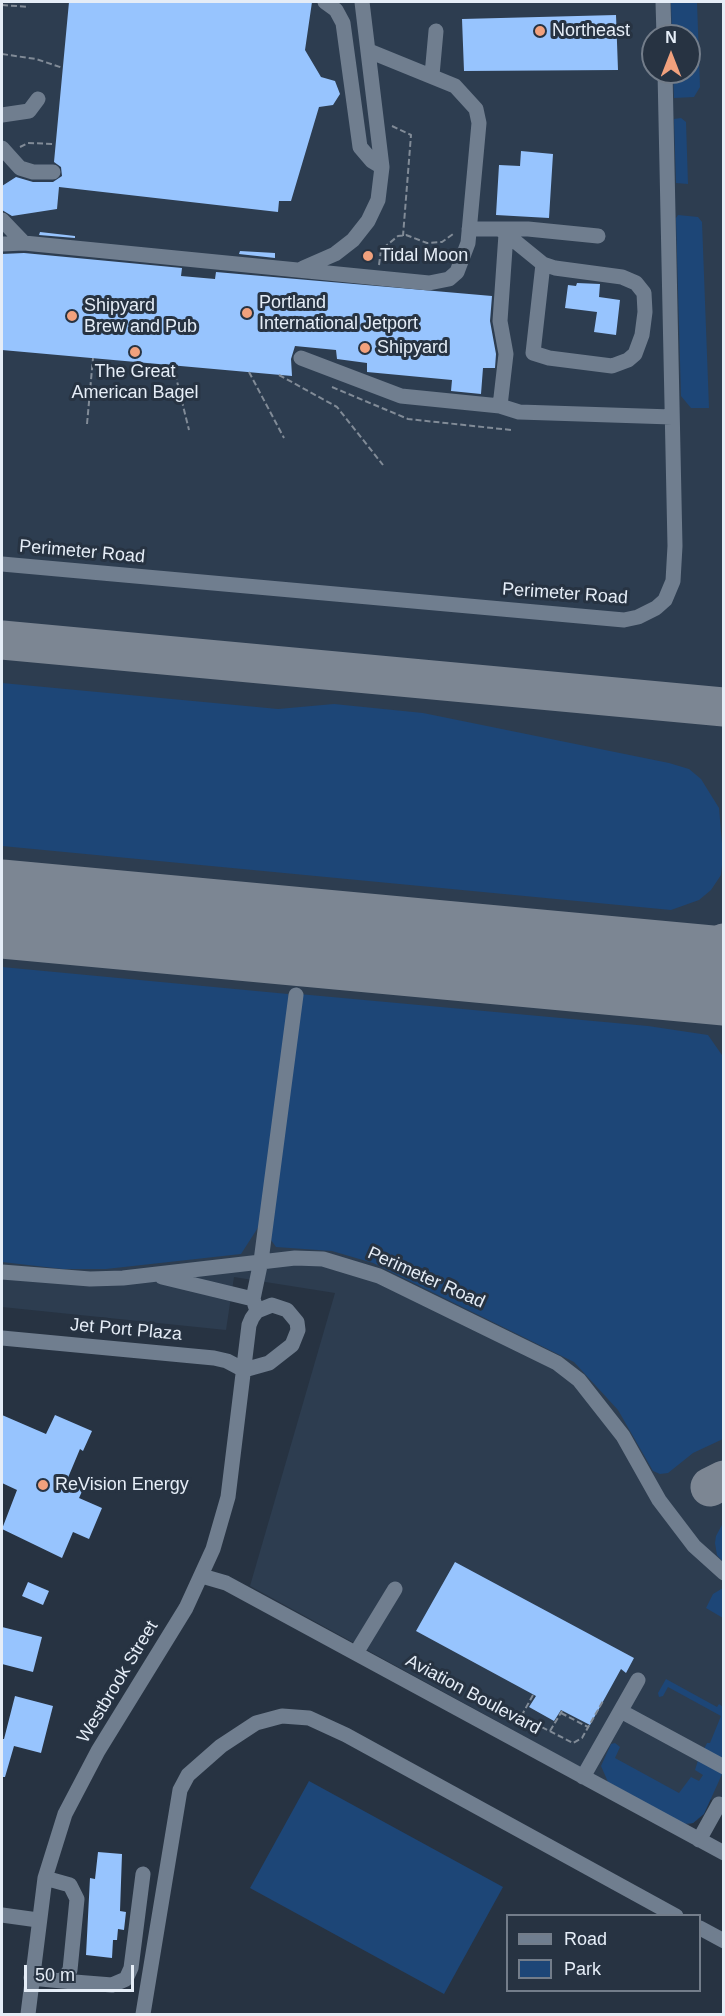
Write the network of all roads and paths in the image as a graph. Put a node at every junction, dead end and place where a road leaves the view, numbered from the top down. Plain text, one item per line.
1 (325, 2) edge
2 (362, 2) edge
3 (663, 2) edge
4 (2, 5) edge
5 (29, 7) dead end
6 (664, 24) edge
7 (436, 31) dead end
8 (369, 51) junction
9 (2, 54) edge
10 (63, 68) dead end
11 (432, 75) junction
12 (665, 84) edge
13 (38, 99) dead end
14 (2, 115) edge
15 (390, 123) dead end
16 (55, 144) dead end
17 (5, 152) edge
18 (382, 167) junction
19 (52, 172) dead end
20 (2, 220) edge
21 (463, 229) junction
22 (503, 232) junction
23 (402, 236) junction
24 (598, 236) dead end
25 (24, 243) junction
26 (2, 244) edge
27 (543, 264) junction
28 (298, 270) junction
29 (377, 278) junction
30 (93, 358) dead end
31 (301, 358) dead end
32 (173, 365) dead end
33 (249, 372) dead end
34 (279, 375) dead end
35 (500, 406) junction
36 (672, 417) junction
37 (87, 424) dead end
38 (189, 430) dead end
39 (284, 438) dead end
40 (383, 465) dead end
41 (2, 564) edge
42 (296, 995) dead end
43 (261, 1261) junction
44 (2, 1272) edge
45 (152, 1275) junction
46 (255, 1305) junction
47 (2, 1338) edge
48 (244, 1370) junction
49 (723, 1573) edge
50 (202, 1576) junction
51 (395, 1589) dead end
52 (356, 1653) junction
53 (638, 1680) dead end
54 (533, 1695) dead end
55 (603, 1701) dead end
56 (628, 1715) dead end
57 (588, 1728) junction
58 (550, 1731) junction
59 (723, 1767) edge
60 (583, 1777) junction
61 (720, 1804) dead end
62 (699, 1839) junction
63 (723, 1853) edge
64 (143, 1875) dead end
65 (45, 1878) junction
66 (672, 1914) edge
67 (2, 1916) edge
68 (38, 1920) junction
69 (701, 1929) edge
70 (723, 1941) edge
71 (31, 1978) junction
72 (62, 1981) junction
73 (28, 2014) edge
74 (143, 2014) edge

1 - 18 street
2 - 8 street
3 - 6 street
4 - 5 path
7 - 11 street
8 - 11 street
8 - 18 street
9 - 10 path
11 - 21 street
12 - 36 street, Perimeter Road
13 - 14 street
15 - 23 path
16 - 17 path
17 - 19 street
18 - 28 street
20 - 25 street
21 - 22 street
21 - 23 path
21 - 29 street
22 - 24 street
22 - 27 street
22 - 35 street
23 - 29 path
25 - 26 street
25 - 28 street
27 - 27 street
28 - 29 street
30 - 37 path
31 - 35 street
32 - 38 path
33 - 39 path
34 - 40 path
35 - 36 street
36 - 41 street, Perimeter Road
42 - 43 street, Westbrook Street
43 - 45 street, Perimeter Road
43 - 46 street, Westbrook Street
43 - 49 street, Perimeter Road
44 - 45 street, Perimeter Road
45 - 46 street
46 - 48 street, Westbrook Street
46 - 48 street
47 - 48 street, Jet Port Plaza
48 - 50 street, Westbrook Street
50 - 52 street, Aviation Boulevard
50 - 65 street, Westbrook Street
51 - 52 street
52 - 60 street, Aviation Boulevard
53 - 60 street
54 - 58 path
55 - 57 path
56 - 59 street
57 - 58 path
57 - 58 path
60 - 62 street, Aviation Boulevard
61 - 62 street
62 - 63 street, Aviation Boulevard
64 - 72 street
65 - 68 street, Westbrook Street
65 - 72 street
66 - 74 street
67 - 68 street
68 - 71 street, Westbrook Street
69 - 70 street
71 - 72 street
71 - 73 street, Westbrook Street

